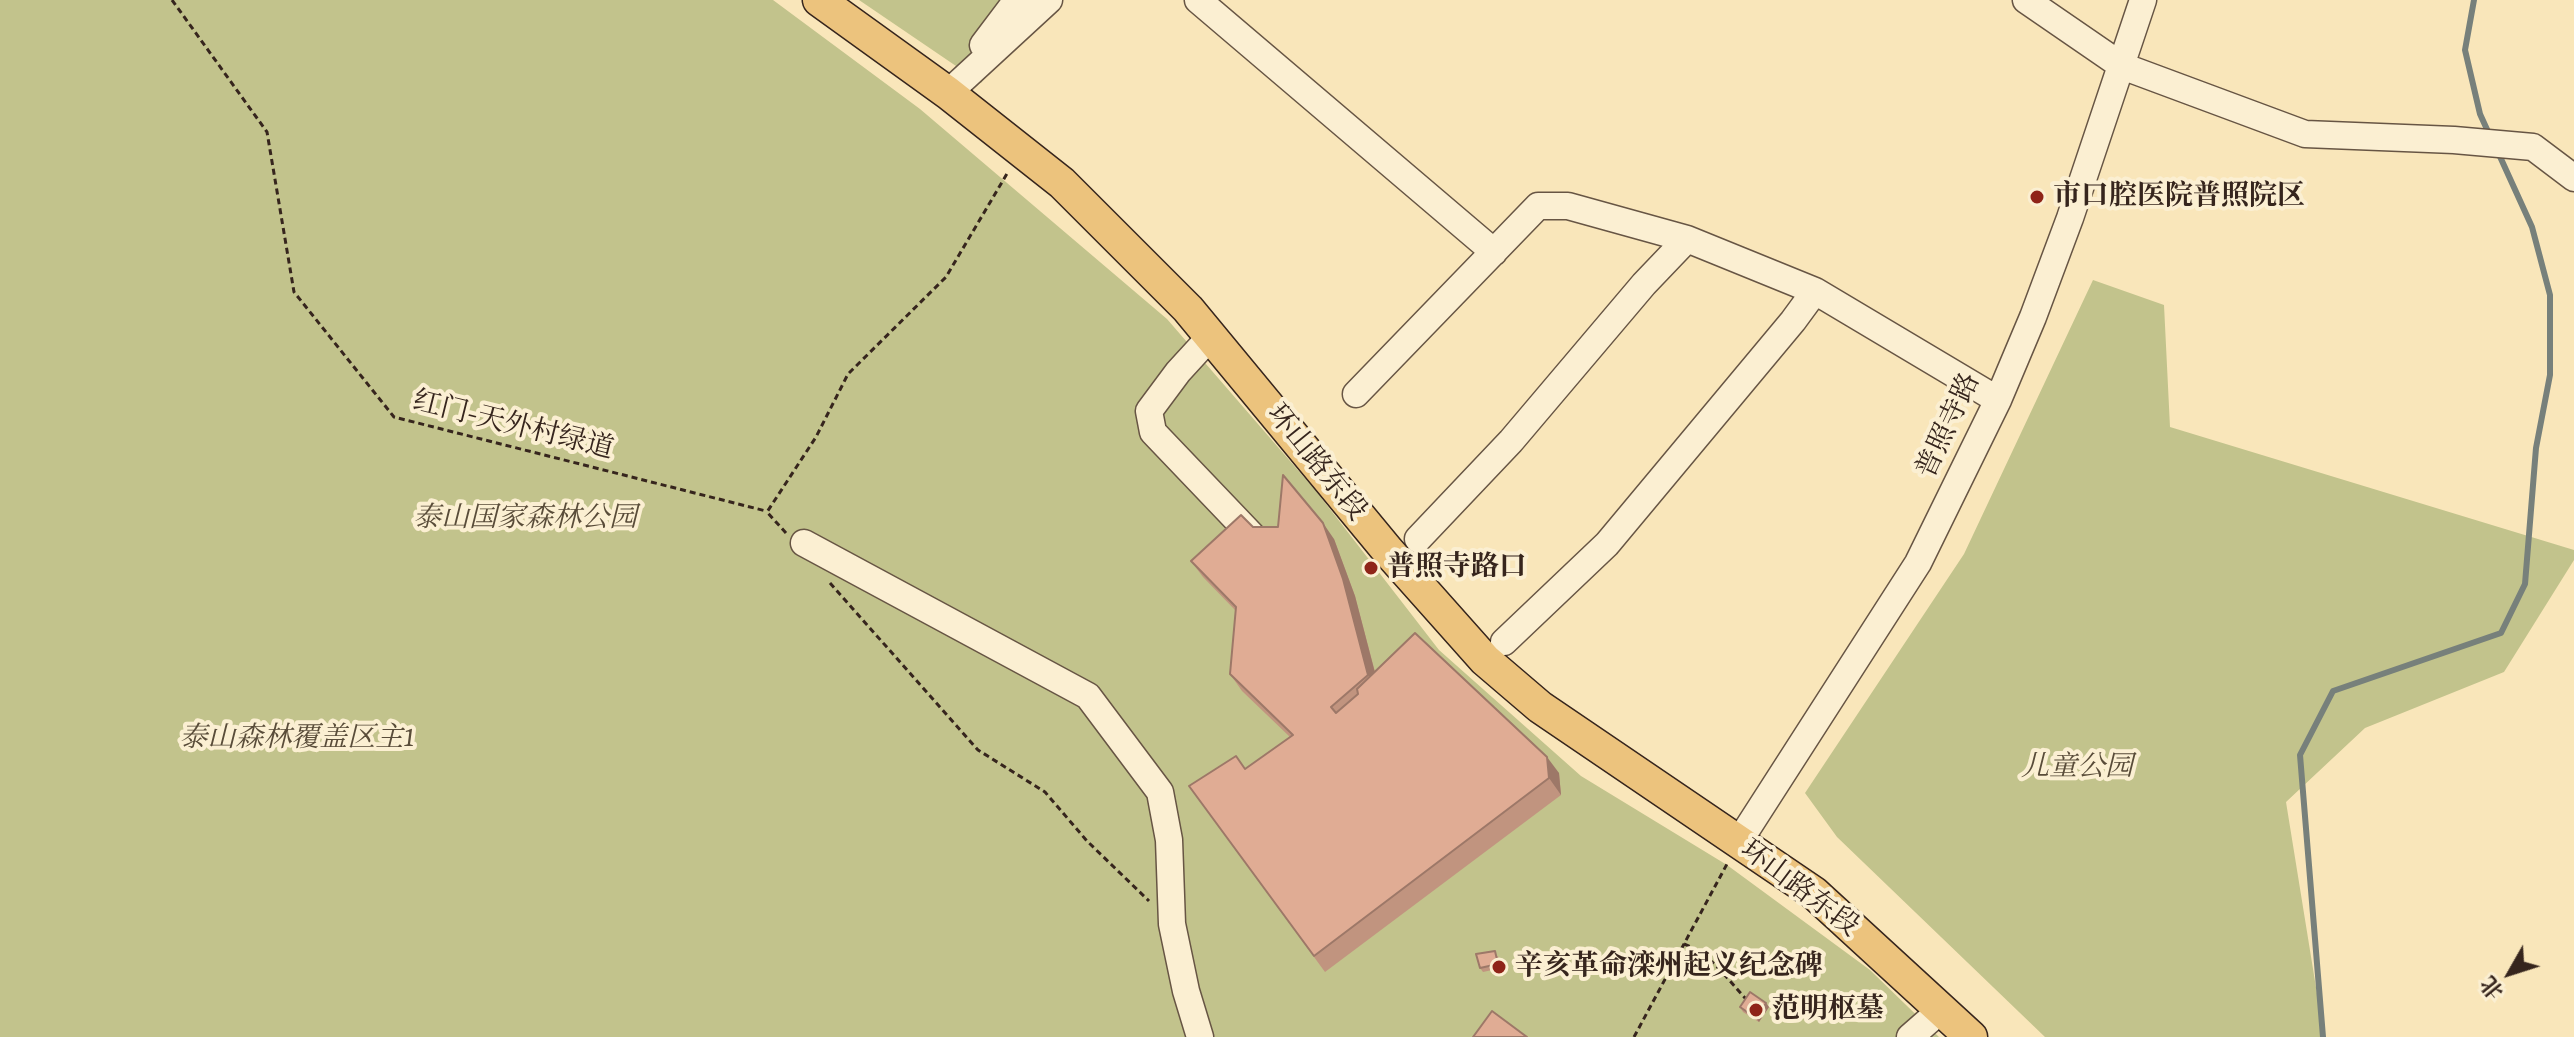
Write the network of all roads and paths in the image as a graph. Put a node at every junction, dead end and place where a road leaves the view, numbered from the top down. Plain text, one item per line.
1 (172, 0) edge
2 (819, 0) edge
3 (1017, 0) edge
4 (1049, 0) edge
5 (1198, 0) edge
6 (2026, 0) edge
7 (2143, 0) edge
8 (2122, 66) junction
9 (948, 93) junction
10 (1021, 150) junction
11 (2574, 178) edge
12 (1687, 239) junction
13 (1494, 252) junction
14 (1815, 291) junction
15 (1211, 336) junction
16 (1356, 394) dead end
17 (1998, 400) junction
18 (767, 512) junction
19 (796, 539) joint
20 (1418, 539) dead end
21 (1279, 560) edge
22 (830, 583) dead end
23 (1504, 642) dead end
24 (1738, 843) junction
25 (1172, 924) junction
26 (1684, 944) junction
27 (1750, 1002) edge
28 (1942, 1009) junction
29 (1200, 1037) edge
30 (1634, 1037) edge
31 (1910, 1037) edge
32 (1971, 1037) edge

1 - 18 path, 红门-天外村绿道
2 - 9 main road, 环山路东段
3 - 9 street
4 - 9 street
5 - 13 street
6 - 8 street
7 - 8 street, 普照寺路
8 - 11 street
8 - 17 street, 普照寺路
9 - 10 main road, 环山路东段
10 - 15 main road, 环山路东段
10 - 18 path
12 - 13 street
12 - 14 street
12 - 20 street
13 - 16 street
14 - 17 street
14 - 23 street
15 - 21 street
15 - 24 main road, 环山路东段
17 - 24 street, 普照寺路
18 - 19 path
19 - 25 street
22 - 25 path
24 - 26 path
24 - 28 main road, 环山路东段
25 - 29 street
26 - 27 path
26 - 30 path
28 - 31 street
28 - 32 main road, 环山路东段

